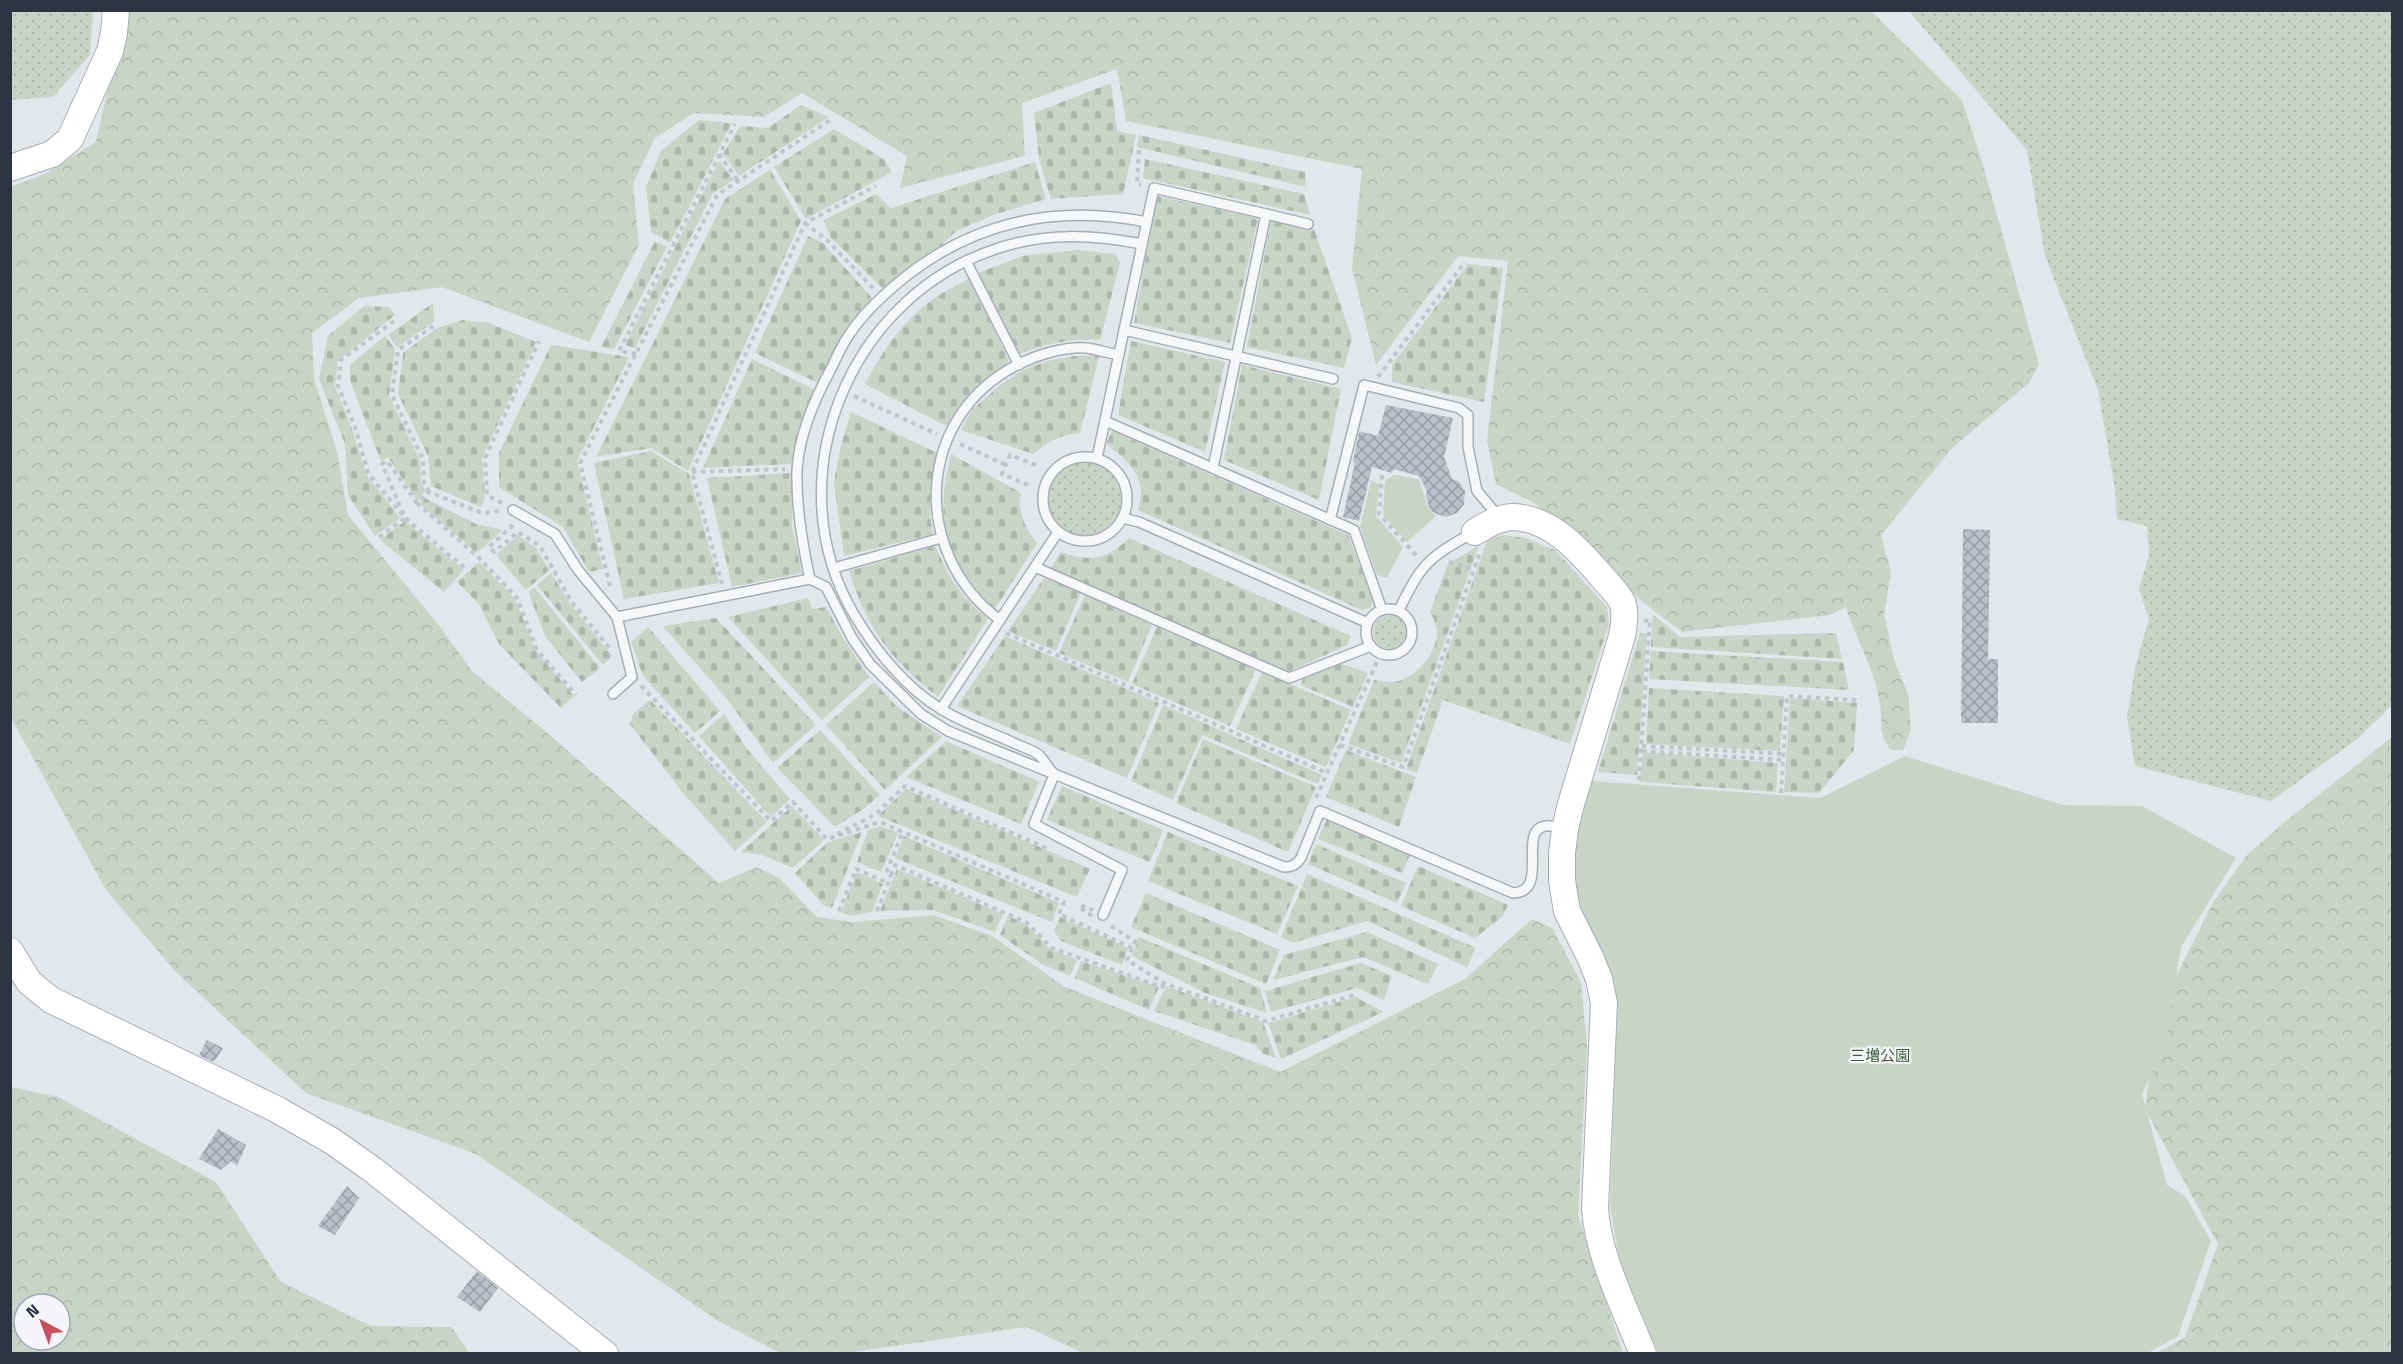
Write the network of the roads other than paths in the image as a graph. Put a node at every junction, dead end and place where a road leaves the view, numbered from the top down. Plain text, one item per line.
1 (116, 10) edge
2 (10, 168) edge
3 (1266, 214) junction
4 (1147, 222) junction
5 (1308, 224) dead end
6 (1142, 244) junction
7 (966, 261) junction
8 (1124, 330) junction
9 (1119, 355) junction
10 (1236, 356) junction
11 (1019, 364) junction
12 (1333, 379) dead end
13 (1105, 421) junction
14 (1097, 458) junction
15 (1213, 468) junction
16 (513, 510) road end
17 (1122, 518) junction
18 (1330, 520) junction
19 (1489, 524) junction
20 (1058, 532) junction
21 (941, 538) junction
22 (1035, 567) junction
23 (834, 568) junction
24 (810, 579) junction
25 (1382, 610) junction
26 (1399, 610) junction
27 (617, 617) junction
28 (1368, 623) junction
29 (997, 624) junction
30 (1371, 646) junction
31 (613, 694) dead end
32 (941, 709) junction
33 (1054, 775) junction
34 (1564, 829) junction
35 (1101, 917) road end
36 (10, 951) edge
37 (605, 1353) edge
38 (1643, 1353) edge

1 - 2 street
3 - 4 lane
3 - 5 lane
3 - 10 lane
4 - 6 lane
4 - 24 lane
6 - 7 lane
6 - 8 lane
7 - 11 lane
7 - 23 lane
8 - 9 lane
8 - 10 lane
9 - 11 lane
9 - 13 lane
10 - 12 lane
10 - 15 lane
11 - 21 lane
13 - 14 lane
13 - 15 lane
14 - 17 lane
14 - 20 lane
15 - 18 lane
16 - 27 lane
17 - 20 lane
17 - 28 lane
18 - 19 lane
18 - 25 lane
19 - 26 lane
19 - 34 street
20 - 22 lane
21 - 23 lane
21 - 29 lane
22 - 29 lane
22 - 30 lane
23 - 32 lane
24 - 27 lane
24 - 33 lane
25 - 26 lane
25 - 28 lane
26 - 30 lane
27 - 31 lane
28 - 30 lane
29 - 32 lane
32 - 33 lane
33 - 34 lane
33 - 35 lane
34 - 38 street
36 - 37 street

